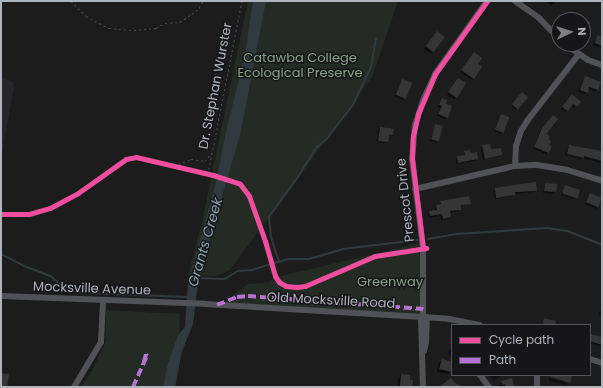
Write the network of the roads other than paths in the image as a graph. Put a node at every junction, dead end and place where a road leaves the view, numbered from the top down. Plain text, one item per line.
1 (487, 1) edge
2 (515, 1) edge
3 (551, 31) edge
4 (576, 52) edge
5 (579, 54) junction
6 (602, 65) edge
7 (515, 166) junction
8 (602, 181) edge
9 (415, 189) junction
10 (1, 296) edge
11 (103, 300) junction
12 (181, 304) joint
13 (424, 317) junction
14 (474, 324) edge
15 (591, 358) edge
16 (602, 363) edge
17 (481, 376) edge
18 (537, 376) edge
19 (74, 387) edge
20 (423, 387) edge
21 (489, 387) edge
22 (537, 387) edge

1 - 9 street, Prescot Drive
2 - 3 street
4 - 5 street
5 - 6 street
5 - 7 street
7 - 8 street
7 - 9 street
9 - 13 street, Prescot Drive
10 - 11 street, Mocksville Avenue
11 - 12 street, Mocksville Avenue
11 - 19 street
12 - 13 street, Old Mocksville Road
13 - 14 street, Old Mocksville Road
13 - 20 street, Prescot Drive
15 - 16 street
17 - 21 street
18 - 22 street

